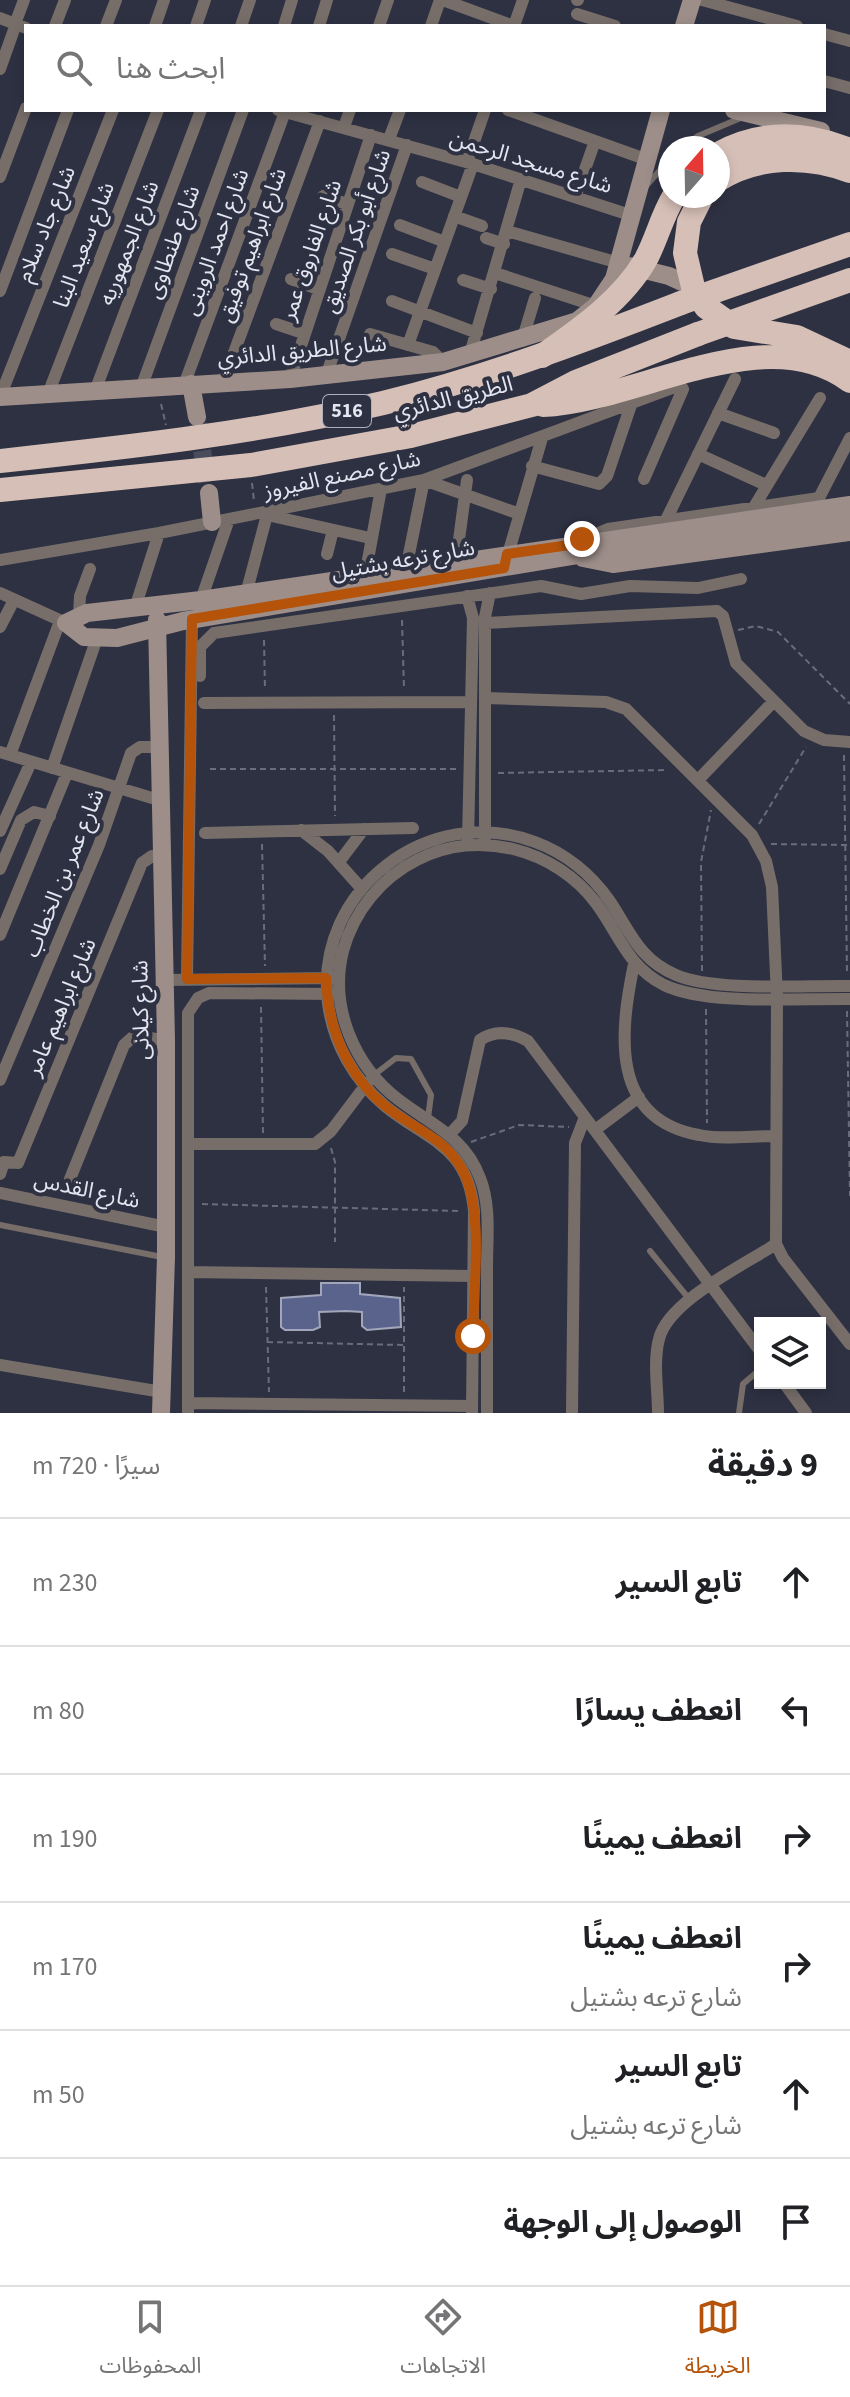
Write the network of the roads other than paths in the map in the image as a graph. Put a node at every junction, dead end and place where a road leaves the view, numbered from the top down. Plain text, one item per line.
1 (24, 0) edge
2 (65, 0) edge
3 (116, 0) edge
4 (164, 0) edge
5 (205, 0) edge
6 (250, 0) edge
7 (292, 0) edge
8 (327, 0) edge
9 (388, 0) edge
10 (441, 0) edge
11 (523, 0) edge
12 (692, 0) edge
13 (702, 0) edge
14 (577, 14) dead end
15 (0, 18) edge
16 (56, 24) edge
17 (107, 24) edge
18 (156, 24) edge
19 (197, 24) edge
20 (242, 24) edge
21 (285, 24) edge
22 (320, 24) edge
23 (380, 24) edge
24 (432, 24) edge
25 (514, 24) edge
26 (517, 24) edge
27 (609, 24) edge
28 (685, 24) edge
29 (790, 24) edge
30 (19, 25) edge
31 (826, 35) edge
32 (850, 41) edge
33 (0, 69) edge
34 (826, 82) edge
35 (850, 88) edge
36 (24, 112) edge
37 (67, 112) edge
38 (112, 112) edge
39 (157, 112) edge
40 (200, 112) edge
41 (242, 112) edge
42 (286, 112) edge
43 (289, 112) edge
44 (349, 112) edge
45 (399, 112) edge
46 (484, 112) edge
47 (514, 112) edge
48 (660, 112) edge
49 (743, 112) edge
50 (320, 121) junction
51 (787, 122) junction
52 (344, 127) junction
53 (371, 135) junction
54 (702, 136) edge
55 (730, 137) edge
56 (389, 139) junction
57 (595, 141) junction
58 (840, 141) edge
59 (407, 145) junction
60 (730, 150) edge
61 (648, 160) junction
62 (470, 163) junction
63 (850, 171) edge
64 (730, 174) edge
65 (658, 175) edge
66 (0, 177) edge
67 (521, 179) junction
68 (422, 182) dead end
69 (576, 195) junction
70 (323, 196) dead end
71 (461, 197) junction
72 (347, 204) junction
73 (635, 207) junction
74 (659, 208) edge
75 (669, 208) edge
76 (697, 208) edge
77 (454, 216) junction
78 (400, 225) dead end
79 (507, 231) junction
80 (445, 242) junction
81 (504, 244) junction
82 (850, 244) edge
83 (392, 254) dead end
84 (621, 254) junction
85 (435, 269) junction
86 (495, 273) junction
87 (291, 279) dead end
88 (463, 280) dead end
89 (850, 280) edge
90 (318, 289) junction
91 (491, 289) junction
92 (0, 291) edge
93 (687, 295) junction
94 (535, 298) dead end
95 (392, 301) dead end
96 (596, 306) junction
97 (420, 312) junction
98 (276, 324) dead end
99 (303, 333) junction
100 (477, 333) junction
101 (370, 334) dead end
102 (522, 341) junction
103 (408, 345) junction
104 (470, 354) junction
105 (542, 356) junction
106 (443, 362) junction
107 (850, 362) edge
108 (326, 376) junction
109 (290, 379) junction
110 (735, 379) dead end
111 (850, 381) edge
112 (223, 382) junction
113 (188, 385) junction
114 (141, 388) junction
115 (95, 391) junction
116 (48, 394) junction
117 (0, 397) edge
118 (820, 398) dead end
119 (632, 402) junction
120 (532, 405) junction
121 (718, 413) junction
122 (197, 417) tunnel mouth
123 (774, 433) dead end
124 (542, 438) junction
125 (850, 438) edge
126 (698, 454) junction
127 (0, 461) edge
128 (532, 466) junction
129 (644, 479) dead end
130 (424, 480) junction
131 (467, 480) dead end
132 (766, 485) junction
133 (381, 489) junction
134 (0, 490) edge
135 (209, 493) tunnel mouth
136 (464, 496) junction
137 (850, 505) edge
138 (754, 507) junction
139 (268, 513) junction
140 (517, 513) junction
141 (850, 517) edge
142 (666, 520) junction
143 (221, 521) junction
144 (333, 530) junction
145 (850, 532) edge
146 (159, 533) junction
147 (370, 538) junction
148 (576, 550) junction
149 (327, 554) dead end
150 (0, 560) edge
151 (506, 561) junction
152 (456, 562) junction
153 (90, 569) dead end
154 (406, 569) junction
155 (365, 576) junction
156 (741, 579) dead end
157 (0, 593) edge
158 (490, 593) junction
159 (246, 594) junction
160 (467, 596) junction
161 (14, 600) junction
162 (201, 600) junction
163 (156, 606) junction
164 (135, 608) junction
165 (192, 619) junction
166 (68, 620) junction
167 (486, 623) junction
168 (0, 627) edge
169 (157, 628) junction
170 (97, 638) junction
171 (200, 676) dead end
172 (485, 698) junction
173 (774, 701) junction
174 (471, 702) junction
175 (204, 703) dead end
176 (847, 742) edge
177 (161, 747) junction
178 (5, 754) edge
179 (31, 762) junction
180 (52, 768) junction
181 (67, 773) junction
182 (698, 780) junction
183 (120, 789) junction
184 (162, 801) junction
185 (50, 816) junction
186 (413, 828) dead end
187 (364, 829) junction
188 (301, 830) junction
189 (0, 831) edge
190 (205, 833) dead end
191 (484, 838) junction
192 (468, 839) junction
193 (162, 860) junction
194 (339, 862) junction
195 (0, 869) edge
196 (361, 888) junction
197 (0, 935) edge
198 (634, 964) junction
199 (333, 978) junction
200 (187, 979) junction
201 (165, 980) junction
202 (776, 991) junction
203 (849, 992) edge
204 (333, 994) junction
205 (166, 1041) junction
206 (0, 1080) edge
207 (369, 1081) junction
208 (639, 1097) junction
209 (428, 1118) junction
210 (582, 1123) junction
211 (595, 1130) junction
212 (450, 1134) junction
213 (774, 1136) junction
214 (189, 1144) junction
215 (0, 1174) edge
216 (70, 1179) dead end
217 (0, 1193) edge
218 (0, 1225) edge
219 (166, 1227) junction
220 (776, 1244) junction
221 (650, 1251) dead end
222 (166, 1257) junction
223 (189, 1272) junction
224 (473, 1276) junction
225 (711, 1286) junction
226 (690, 1300) junction
227 (473, 1336) junction
228 (487, 1337) junction
229 (754, 1343) edge
230 (850, 1344) edge
231 (0, 1365) edge
232 (754, 1375) edge
233 (788, 1389) edge
234 (162, 1392) junction
235 (188, 1408) edge
236 (472, 1409) edge
237 (161, 1413) edge
238 (487, 1413) edge
239 (572, 1413) edge
240 (658, 1413) edge
241 (739, 1413) edge
242 (806, 1413) edge

1 - 30 street
2 - 16 street
3 - 17 street
4 - 18 street
5 - 19 street
6 - 20 street
7 - 21 street
8 - 22 street
9 - 23 street
10 - 24 street
10 - 25 street
11 - 26 street
12 - 28 street
13 - 29 street
14 - 27 street
15 - 30 street
30 - 33 street
31 - 32 street
34 - 35 street
36 - 66 street
37 - 92 street
38 - 117 street, شارع جاد سلام
39 - 116 street, شارع سعيد البنا
40 - 115 street, شارع الجمهوريه
41 - 114 street, شارع طنطاوى
42 - 113 street, شارع احمد الروينى
43 - 50 street, شارع مسجد الرحمن
44 - 52 street
45 - 56 street
46 - 62 street
47 - 57 street
48 - 61 street
49 - 51 street
49 - 54 lane
50 - 52 street, شارع مسجد الرحمن
50 - 112 street, شارع ابراهيم توفيق
51 - 55 street
51 - 58 street
52 - 53 street, شارع مسجد الرحمن
53 - 56 street, شارع مسجد الرحمن
53 - 72 street, شارع الفاروق عمر
56 - 59 street, شارع مسجد الرحمن
57 - 61 street
57 - 69 street
58 - 60 highway
59 - 62 street, شارع مسجد الرحمن
59 - 108 street, شارع أبو بكر الصديق
61 - 73 street
62 - 67 street, شارع مسجد الرحمن
62 - 71 street
63 - 64 highway
65 - 73 lane
67 - 69 street, شارع مسجد الرحمن
67 - 79 street
68 - 71 street
69 - 73 street, شارع مسجد الرحمن
70 - 72 street
71 - 77 street
72 - 90 street, شارع الفاروق عمر
73 - 84 street
74 - 84 street
75 - 105 highway, bridge
76 - 93 highway
77 - 80 street
77 - 81 street
78 - 80 street
79 - 81 street
79 - 84 street
80 - 85 street
81 - 86 street
82 - 93 highway, الطريق الدائري / 516, bridge
83 - 85 street
84 - 93 street
84 - 96 street
85 - 97 street
86 - 91 street
86 - 96 street
87 - 90 street
88 - 91 street
89 - 120 highway, الطريق الدائري / 516, bridge
90 - 99 street, شارع الفاروق عمر
91 - 100 street
93 - 105 highway, الطريق الدائري / 516
93 - 107 highway
94 - 102 street
95 - 97 street
96 - 102 street, شارع الطريق الدائري
97 - 100 street
97 - 103 street
98 - 99 street
99 - 109 street, شارع الفاروق عمر
100 - 104 street
101 - 103 street
102 - 104 street, شارع الطريق الدائري
103 - 106 street
104 - 106 street, شارع الطريق الدائري
105 - 127 highway, الطريق الدائري / 516
106 - 108 street, شارع الطريق الدائري
108 - 109 street, شارع الطريق الدائري
109 - 112 street, شارع الطريق الدائري
110 - 121 street
111 - 120 highway
112 - 113 street, شارع الطريق الدائري
113 - 114 street, شارع الطريق الدائري
113 - 122 street
114 - 115 street, شارع الطريق الدائري
115 - 116 street, شارع الطريق الدائري
116 - 117 street, شارع الطريق الدائري
118 - 132 street
119 - 124 street, شارع مصنع الفيروز
119 - 128 street
119 - 129 street, شارع مصنع الفيروز
120 - 134 highway, الطريق الدائري / 516
121 - 123 street
121 - 126 street
124 - 128 street
124 - 130 street, شارع مصنع الفيروز
125 - 138 street, شارع ترعه بشتيل
126 - 132 street
126 - 142 street
128 - 140 street
130 - 133 street, شارع مصنع الفيروز
130 - 136 street
130 - 154 street
131 - 136 street
132 - 138 street
133 - 139 street, شارع مصنع الفيروز
133 - 147 street
135 - 143 street
136 - 140 street
136 - 152 street
137 - 148 street, شارع ترعه بشتيل
138 - 142 street, شارع ترعه بشتيل
139 - 143 street, شارع مصنع الفيروز
139 - 144 street
139 - 159 street
140 - 151 street
141 - 148 street, شارع ترعه بشتيل
142 - 148 street, شارع ترعه بشتيل
143 - 146 street, شارع مصنع الفيروز
143 - 162 street
144 - 147 street
144 - 149 street
145 - 148 street
146 - 150 street, شارع مصنع الفيروز
146 - 164 street
147 - 155 street
148 - 151 street, شارع ترعه بشتيل
151 - 152 street, شارع ترعه بشتيل
151 - 165 street, شارع ترعه بشتيل
152 - 154 street, شارع ترعه بشتيل
153 - 166 street
154 - 155 street, شارع ترعه بشتيل
155 - 159 street, شارع ترعه بشتيل
156 - 158 street
157 - 161 street
158 - 160 street
158 - 167 street
159 - 162 street, شارع ترعه بشتيل
160 - 171 street
160 - 174 street
161 - 166 street
161 - 168 street
162 - 163 street, شارع ترعه بشتيل
163 - 164 street, شارع ترعه بشتيل
163 - 169 street, شارع كيلانى
164 - 166 street, شارع ترعه بشتيل
165 - 169 street, شارع ترعه بشتيل
165 - 200 street
166 - 170 street
166 - 178 street
167 - 172 street
167 - 173 street
169 - 170 street, شارع ترعه بشتيل
169 - 177 street, شارع كيلانى
170 - 180 street
172 - 182 street
172 - 191 street
173 - 176 street
173 - 182 street
174 - 175 street
174 - 192 street
177 - 183 street, شارع عمر بن الخطاب
177 - 184 street, شارع كيلانى
178 - 179 street
179 - 180 street
179 - 189 street
180 - 181 street
181 - 183 street
181 - 185 street
182 - 202 street
183 - 184 street
183 - 206 street, شارع عمر بن الخطاب
184 - 193 street, شارع كيلانى
185 - 195 street
185 - 197 street
186 - 187 street
187 - 188 street
187 - 194 street
188 - 190 street
188 - 194 street
191 - 192 street
191 - 198 street
191 - 202 street
192 - 196 street
192 - 199 street
193 - 201 street, شارع كيلانى
193 - 215 street, شارع ابراهيم عامر
194 - 196 street
196 - 199 street
198 - 202 street
198 - 208 street
199 - 200 street
199 - 204 street
200 - 201 street
201 - 205 street, شارع كيلانى
202 - 203 street
202 - 213 street
204 - 207 street
204 - 214 street
205 - 216 street
205 - 219 street, شارع كيلانى
207 - 209 street
207 - 209 lane
207 - 214 street
207 - 224 street
208 - 211 street
208 - 213 street
209 - 212 street
210 - 211 street
210 - 212 street
210 - 239 street
211 - 225 street
212 - 228 street
213 - 220 street
214 - 223 street
217 - 219 street, شارع القدس
218 - 222 lane
219 - 222 street, شارع كيلانى
220 - 225 street
220 - 230 street
221 - 226 lane
222 - 234 street, شارع كيلانى
223 - 224 street
223 - 235 street
224 - 227 street
225 - 226 street
225 - 229 street
226 - 240 street
227 - 228 street
227 - 236 street
228 - 238 street
231 - 234 street
232 - 241 lane
233 - 242 street
234 - 237 street, شارع كيلانى
235 - 236 street

